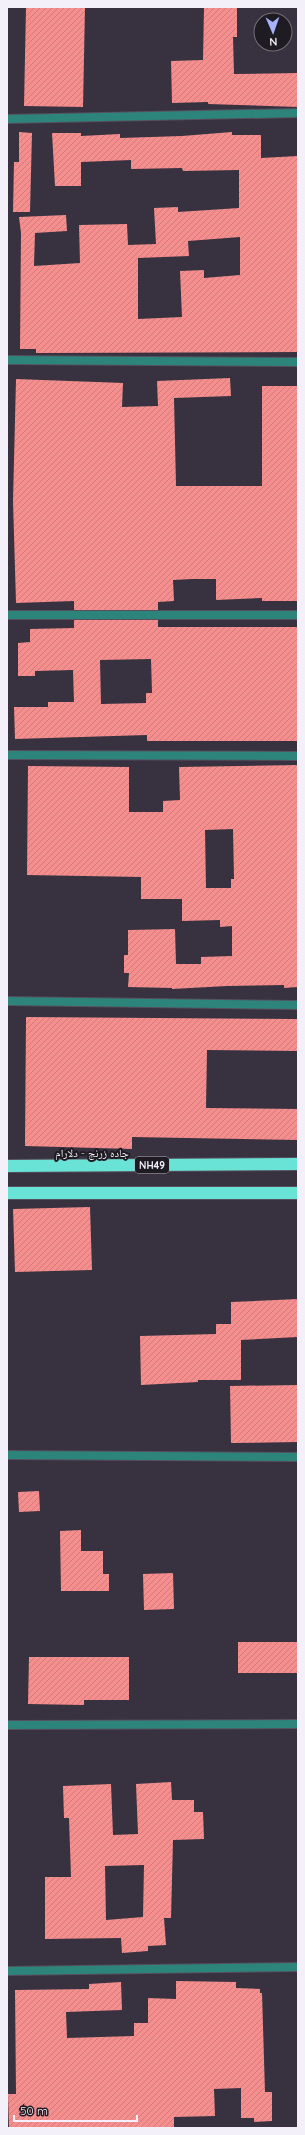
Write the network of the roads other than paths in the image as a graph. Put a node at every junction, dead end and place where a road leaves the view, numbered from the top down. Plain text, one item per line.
1 (298, 113) edge
2 (7, 119) edge
3 (7, 360) edge
4 (298, 362) edge
5 (7, 615) edge
6 (298, 615) edge
7 (7, 755) edge
8 (298, 756) edge
9 (7, 1000) edge
10 (298, 1006) edge
11 (298, 1164) edge
12 (7, 1166) edge
13 (7, 1193) edge
14 (298, 1193) edge
15 (7, 1456) edge
16 (298, 1457) edge
17 (298, 1724) edge
18 (7, 1725) edge
19 (298, 1967) edge
20 (7, 1971) edge

1 - 2 street
3 - 4 street
5 - 6 street
7 - 8 street
9 - 10 street
11 - 12 highway, جاده زرنج - دلارام / NH49
13 - 14 highway
15 - 16 street
17 - 18 street
19 - 20 street

